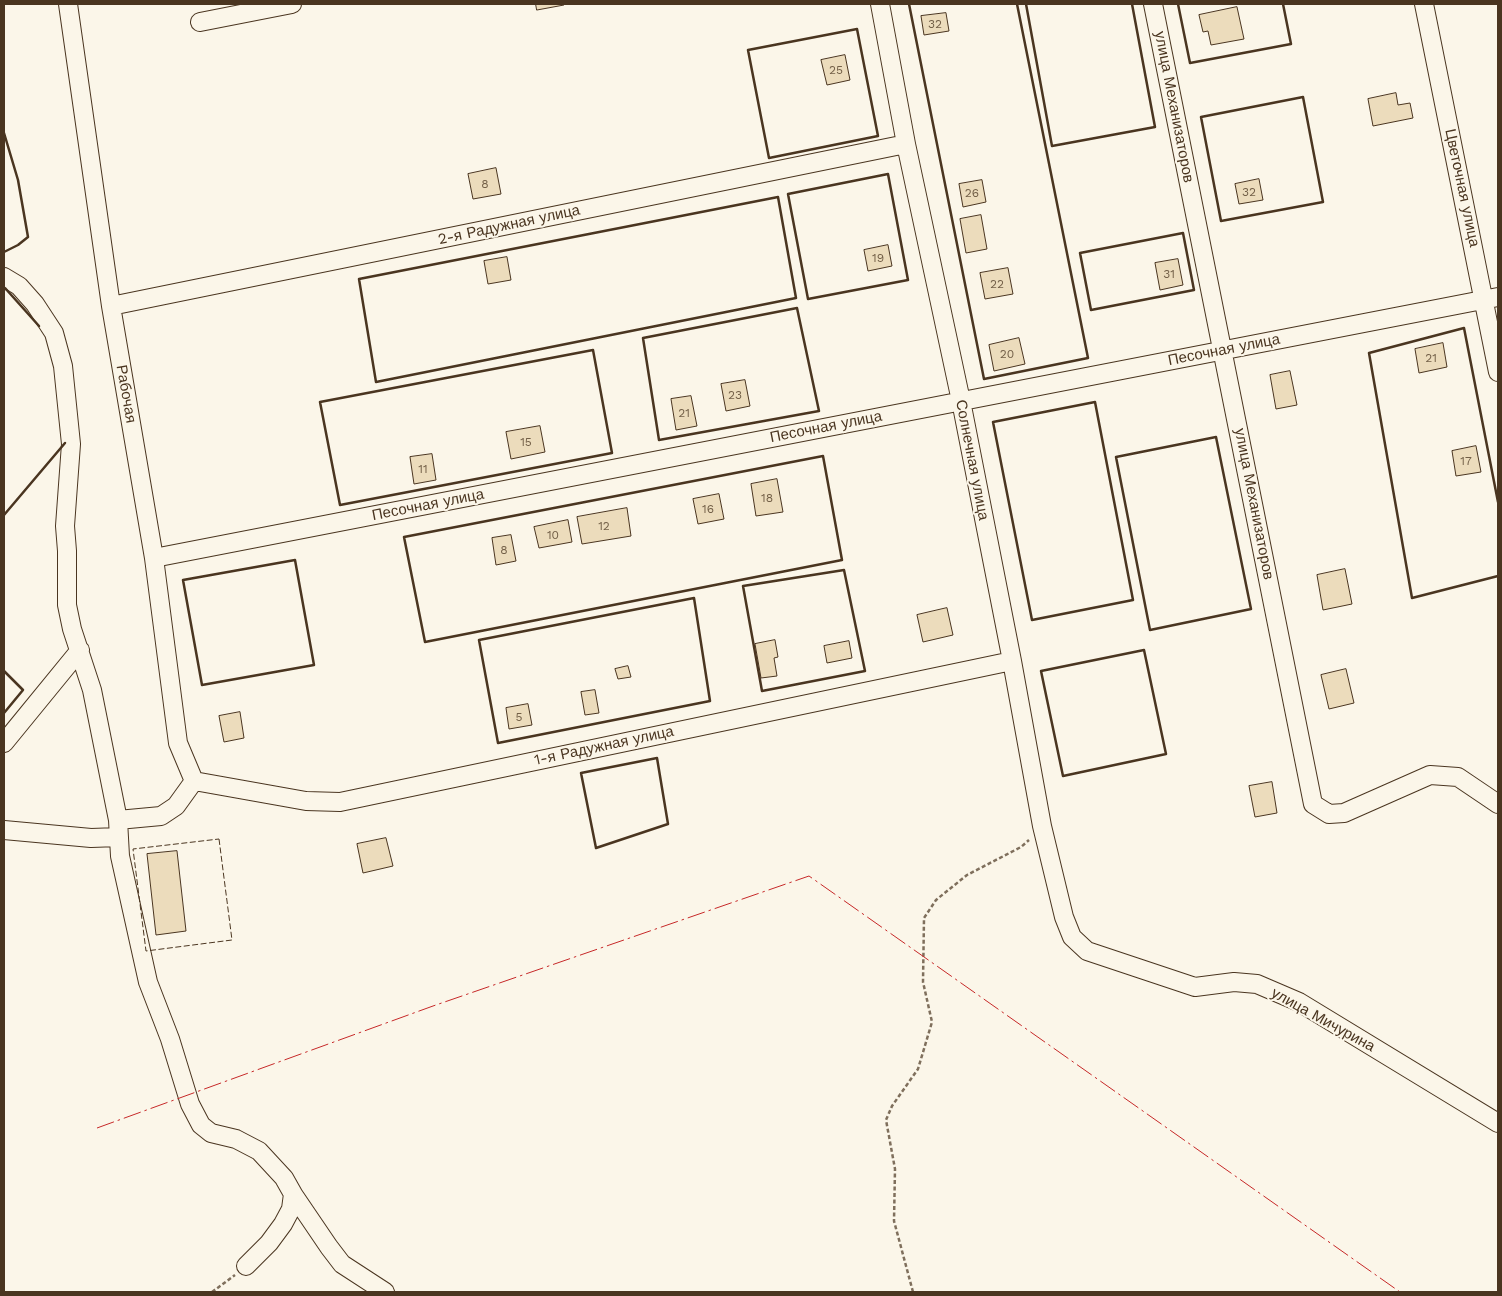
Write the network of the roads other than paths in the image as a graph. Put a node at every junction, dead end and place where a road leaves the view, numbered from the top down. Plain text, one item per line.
1 (68, 4) edge
2 (292, 4) edge
3 (880, 4) edge
4 (1154, 4) edge
5 (1424, 4) edge
6 (200, 22) dead end
7 (906, 144) junction
8 (4, 277) edge
9 (1492, 298) edge
10 (111, 306) junction
11 (1223, 351) junction
12 (1498, 372) edge
13 (961, 401) junction
14 (154, 558) junction
15 (80, 650) junction
16 (1012, 661) junction
17 (4, 743) edge
18 (194, 781) junction
19 (1498, 804) edge
20 (118, 829) junction
21 (4, 830) edge
22 (1064, 917) joint
23 (1498, 1124) edge
24 (293, 1194) junction
25 (246, 1266) road end
26 (385, 1292) edge

1 - 10 street, Рабочая
2 - 6 street
3 - 7 street, Солнечная улица
4 - 11 street, улица Механизаторов
5 - 9 street, Цветочная улица
7 - 10 street, 2-я Радужная улица
7 - 13 street, Солнечная улица
8 - 15 street
9 - 11 street, Песочная улица
9 - 12 street, Цветочная улица
10 - 14 street, Рабочая
11 - 13 street, Песочная улица
11 - 19 street, улица Механизаторов
13 - 14 street, Песочная улица
13 - 16 street, Солнечная улица
14 - 18 street, Рабочая
15 - 17 street
15 - 20 street
16 - 18 street, 1-я Радужная улица
16 - 22 street, Солнечная улица
18 - 20 street
20 - 21 street
20 - 24 street
22 - 23 street, улица Мичурина
24 - 25 street
24 - 26 street

